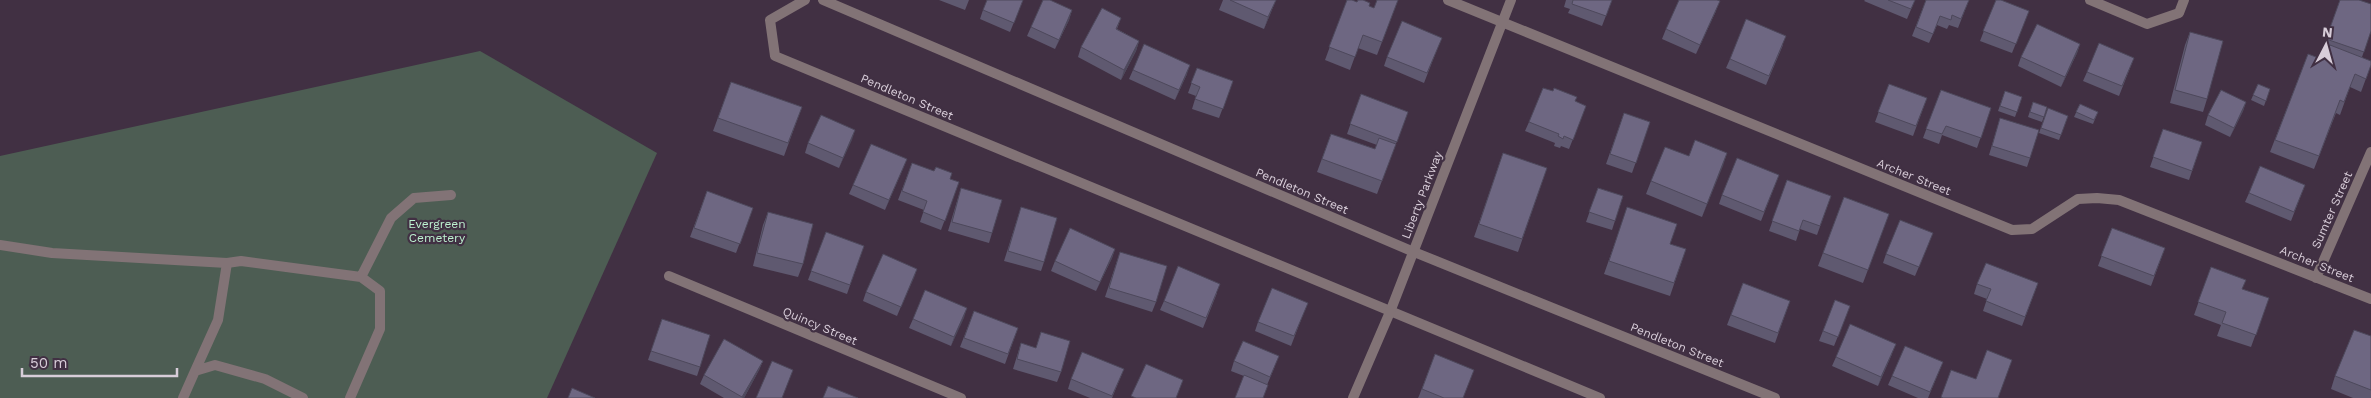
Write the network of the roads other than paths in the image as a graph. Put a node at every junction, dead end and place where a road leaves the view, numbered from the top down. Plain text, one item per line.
1 (806, 0) edge
2 (823, 0) edge
3 (1448, 0) edge
4 (1511, 0) edge
5 (2090, 0) edge
6 (2184, 0) edge
7 (1501, 23) junction
8 (2371, 152) edge
9 (451, 195) dead end
10 (0, 246) edge
11 (1414, 252) junction
12 (227, 263) junction
13 (669, 276) dead end
14 (361, 277) junction
15 (2316, 278) junction
16 (2371, 299) edge
17 (1390, 312) junction
18 (195, 371) junction
19 (183, 398) edge
20 (303, 398) edge
21 (350, 398) edge
22 (961, 398) edge
23 (1353, 398) edge
24 (1600, 398) edge
25 (1775, 398) edge

1 - 17 street, Pendleton Street
2 - 11 street, Pendleton Street
3 - 7 street, Archer Street
4 - 7 street, Liberty Parkway
5 - 6 street
7 - 11 street, Liberty Parkway
7 - 15 street, Archer Street
8 - 15 street, Sumter Street
9 - 14 street
10 - 12 street
11 - 17 street, Liberty Parkway
11 - 25 street, Pendleton Street
12 - 14 street
12 - 18 street
13 - 22 street, Quincy Street
14 - 21 street
15 - 16 street, Archer Street
17 - 23 street, Liberty Parkway
17 - 24 street, Pendleton Street
18 - 19 street
18 - 20 street

